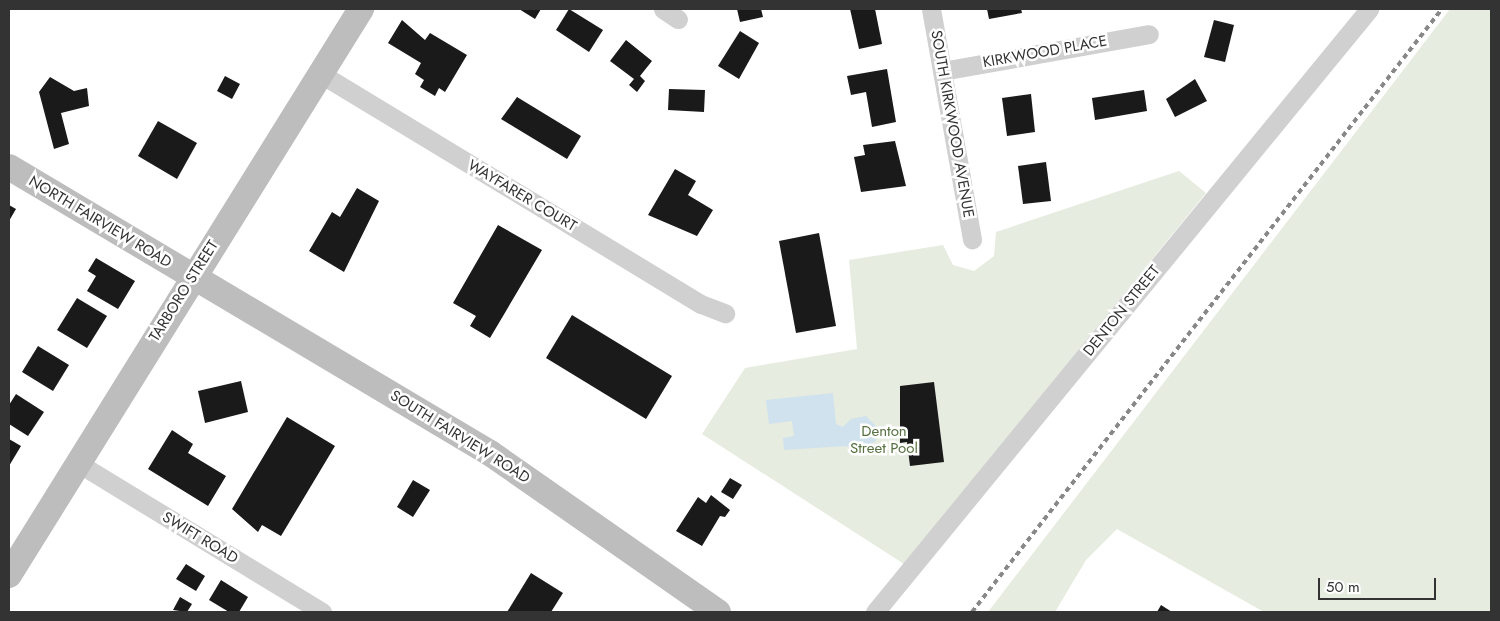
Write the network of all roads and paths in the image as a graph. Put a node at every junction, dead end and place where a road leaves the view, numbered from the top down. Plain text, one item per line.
1 (361, 9) edge
2 (663, 9) edge
3 (931, 9) edge
4 (1369, 9) edge
5 (678, 19) dead end
6 (1149, 34) dead end
7 (942, 71) junction
8 (321, 74) junction
9 (9, 166) edge
10 (972, 239) dead end
11 (192, 277) junction
12 (725, 313) dead end
13 (78, 463) junction
14 (9, 576) edge
15 (297, 606) edge
16 (322, 612) edge
17 (718, 612) edge
18 (875, 612) edge

1 - 8 main road, TARBORO STREET
2 - 5 street
3 - 7 street, SOUTH KIRKWOOD AVENUE
4 - 18 street, DENTON STREET
6 - 7 street, KIRKWOOD PLACE
7 - 10 street, SOUTH KIRKWOOD AVENUE
8 - 11 main road, TARBORO STREET
8 - 12 street, WAYFARER COURT
9 - 11 main road, NORTH FAIRVIEW ROAD
11 - 13 main road, TARBORO STREET
11 - 17 main road, SOUTH FAIRVIEW ROAD
13 - 14 main road, TARBORO STREET
13 - 15 street, SWIFT ROAD
15 - 16 street, SWIFT ROAD

